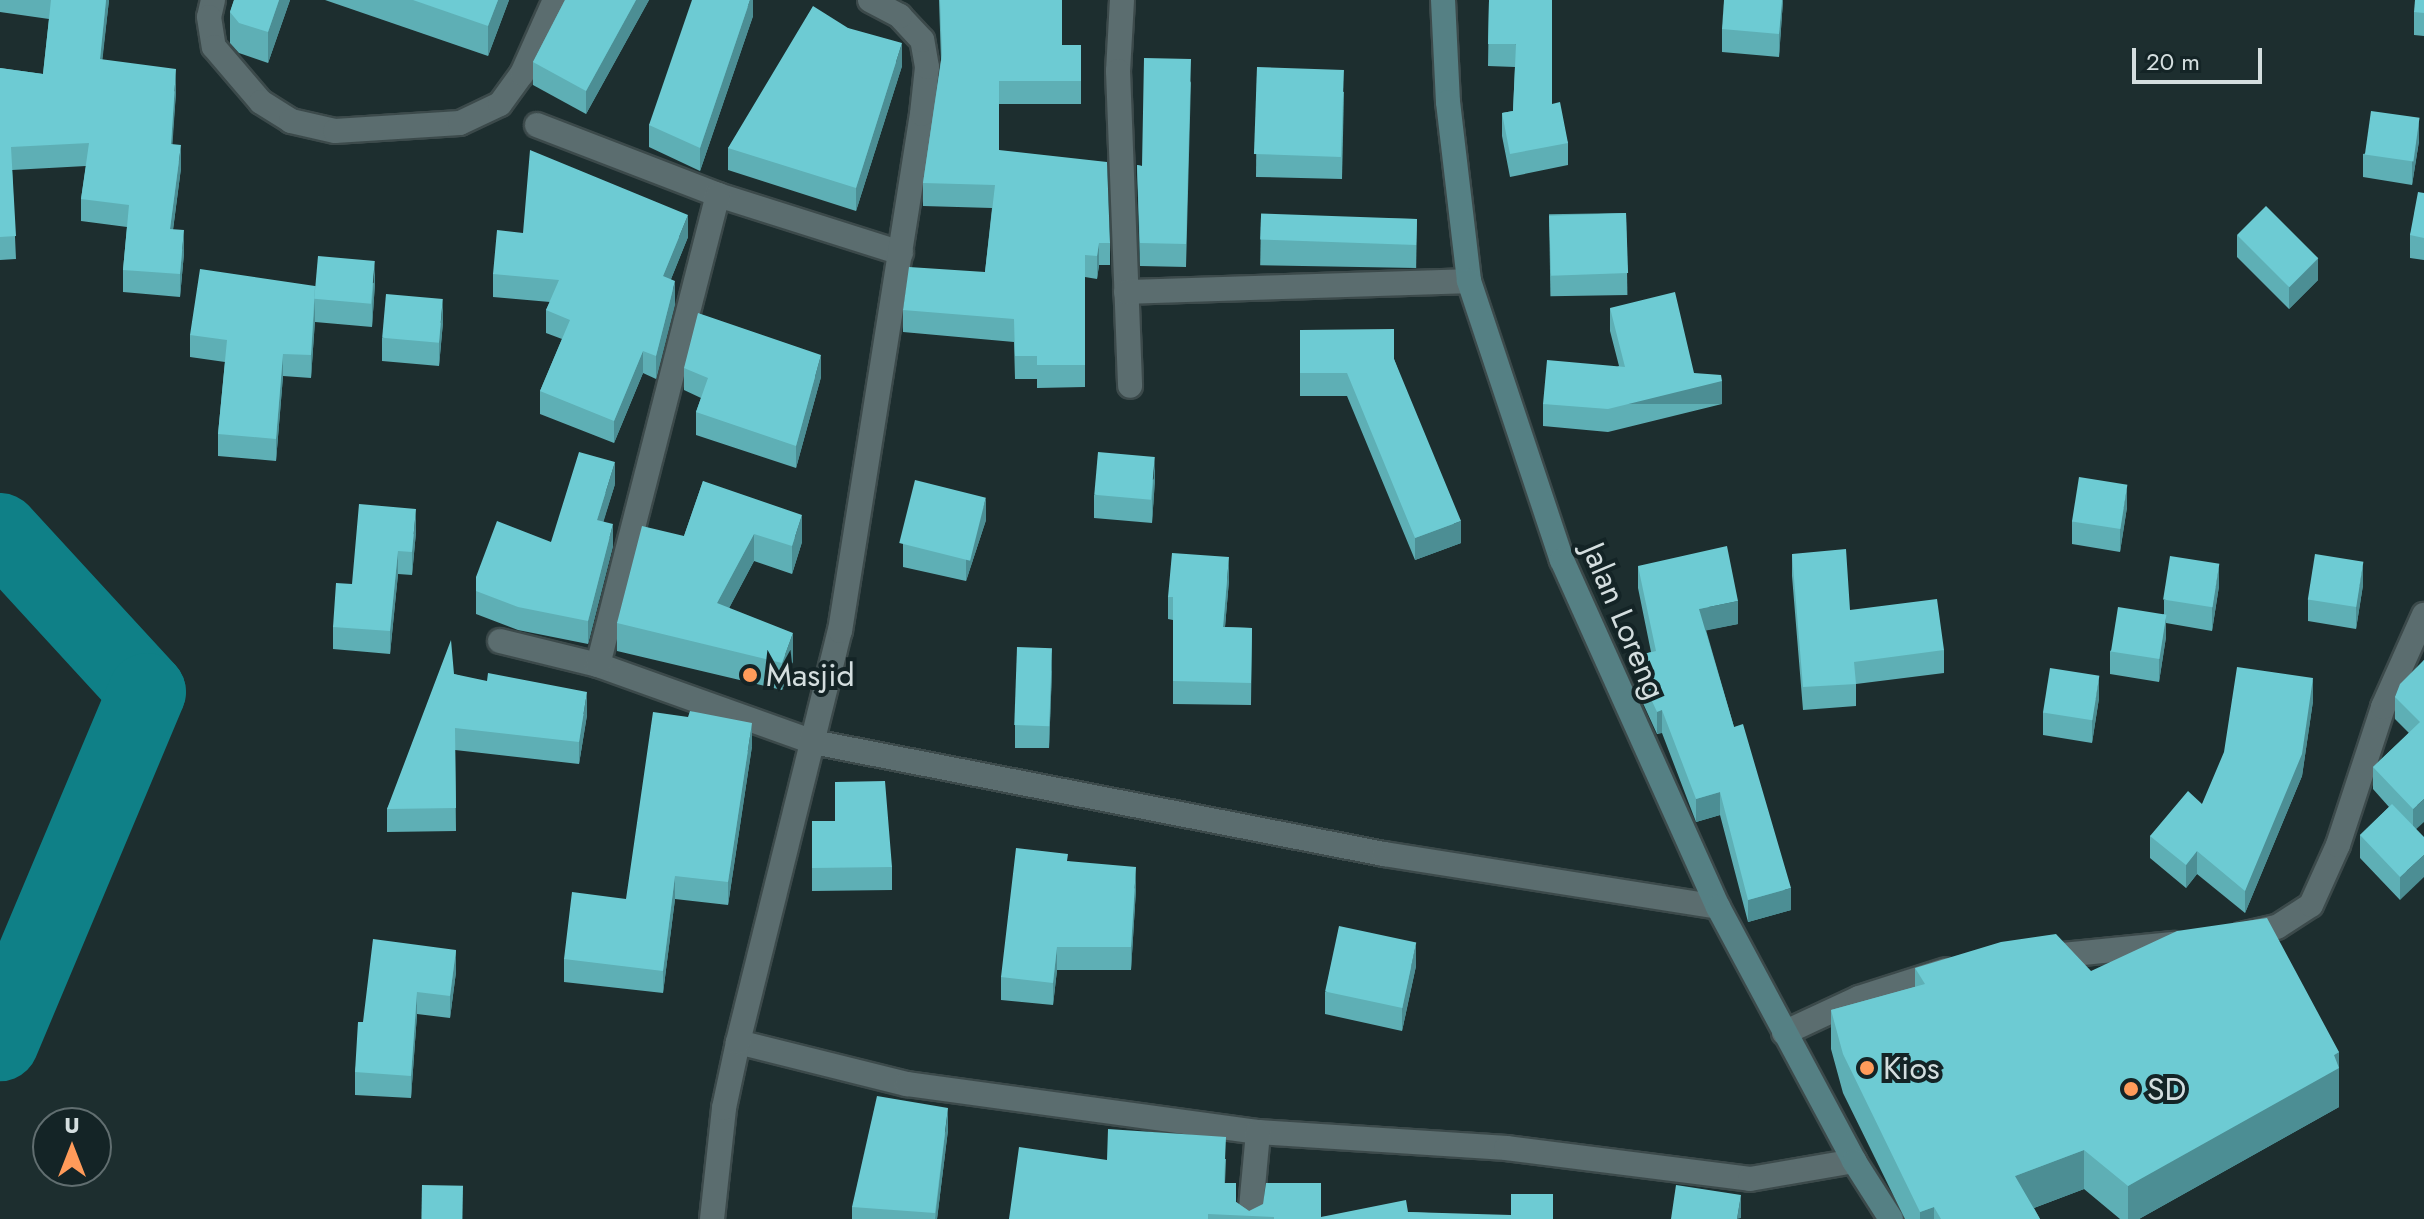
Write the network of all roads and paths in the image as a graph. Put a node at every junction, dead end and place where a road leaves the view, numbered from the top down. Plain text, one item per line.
1 (213, 0) edge
2 (555, 0) edge
3 (870, 0) edge
4 (1122, 0) edge
5 (1443, 0) edge
6 (537, 125) dead end
7 (718, 195) junction
8 (901, 253) junction
9 (1469, 281) junction
10 (1126, 292) junction
11 (1130, 386) dead end
12 (2424, 615) edge
13 (500, 641) dead end
14 (598, 665) junction
15 (813, 742) junction
16 (1718, 907) junction
17 (2023, 959) edge
18 (1964, 967) edge
19 (1784, 1033) junction
20 (738, 1042) junction
21 (1258, 1132) junction
22 (1854, 1161) junction
23 (712, 1219) edge
24 (1250, 1219) edge
25 (1891, 1219) edge

1 - 2 street
3 - 8 street
4 - 10 street
5 - 9 street, Jalan Loreng
6 - 7 street
7 - 8 street
7 - 14 street
8 - 15 street
9 - 10 street
9 - 16 street, Jalan Loreng
10 - 11 street
12 - 17 street
13 - 14 street
14 - 15 street
15 - 16 street
15 - 20 street
16 - 19 street, Jalan Loreng
18 - 19 street
19 - 22 street, Jalan Loreng
20 - 21 street
20 - 23 street
21 - 22 street
21 - 24 street
22 - 25 street, Jalan Loreng

